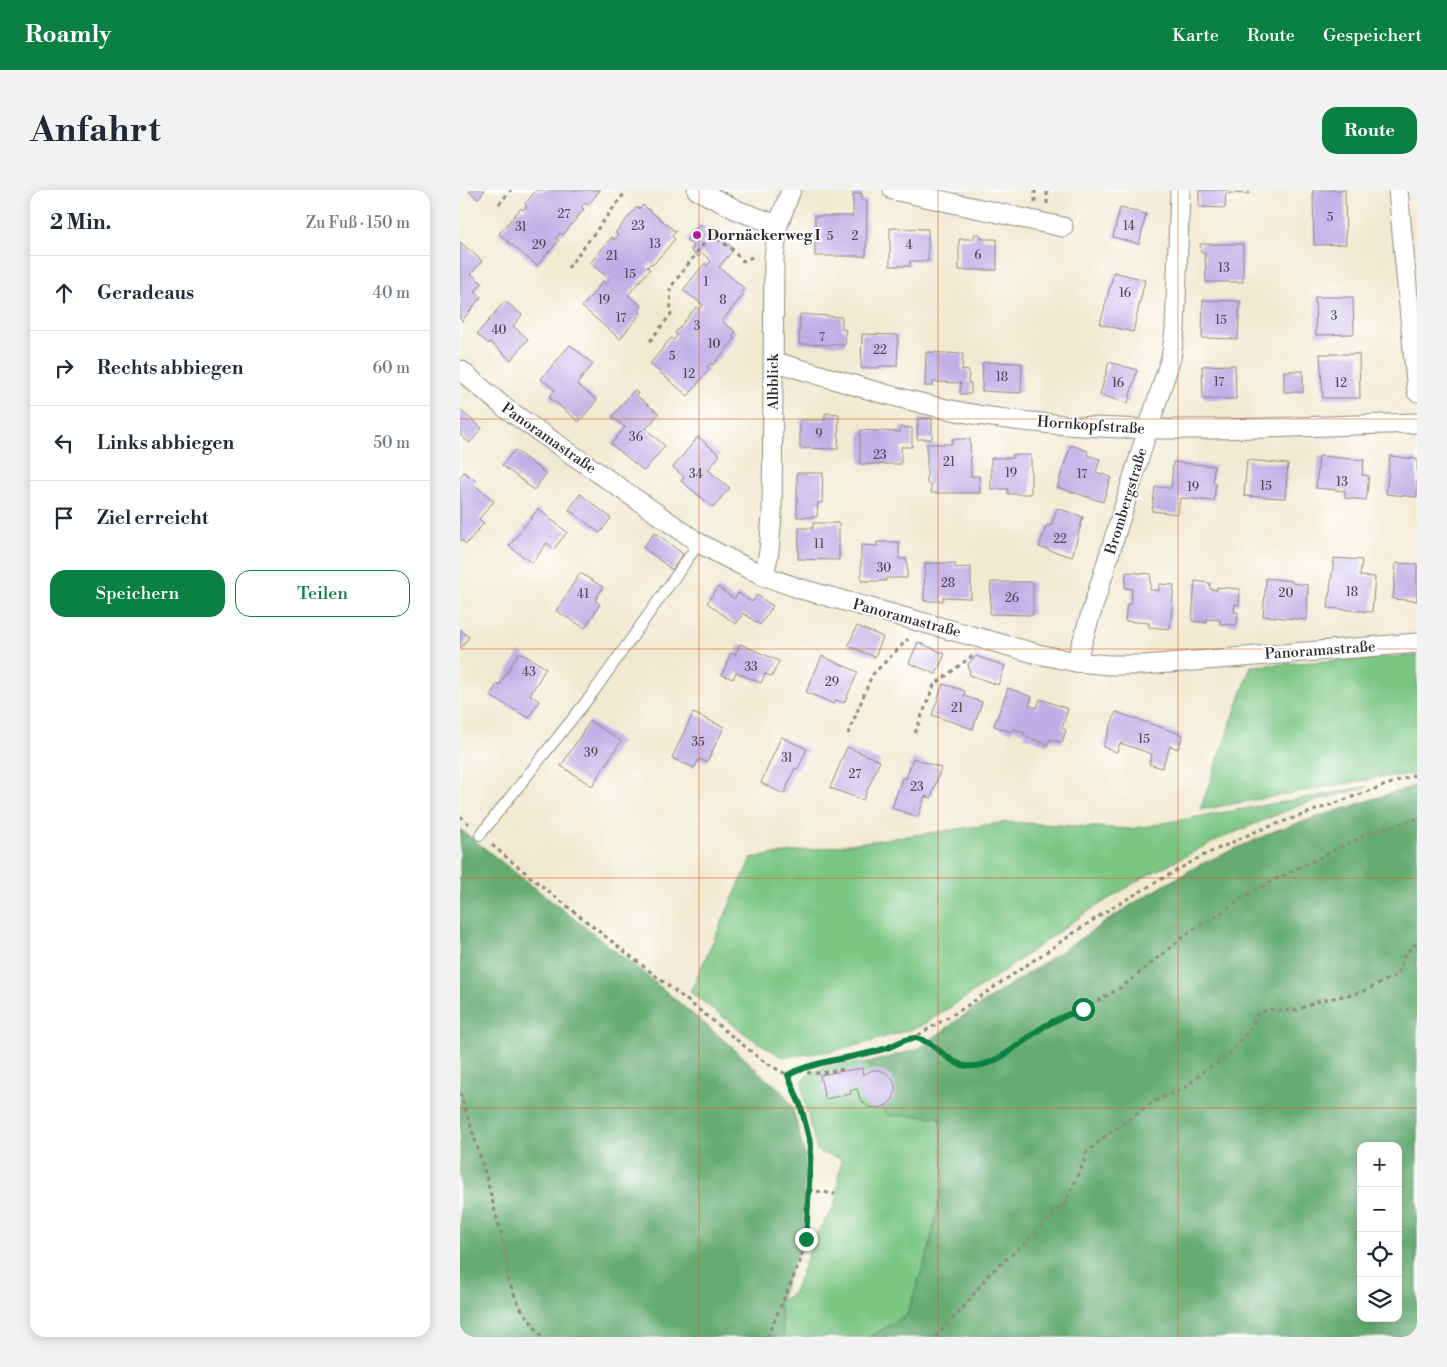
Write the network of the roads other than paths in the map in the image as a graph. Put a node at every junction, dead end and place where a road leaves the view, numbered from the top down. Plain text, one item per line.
1 (697, 190) edge
2 (790, 190) edge
3 (893, 190) edge
4 (1180, 190) edge
5 (1398, 190) edge
6 (778, 225) junction
7 (1063, 227) dead end
8 (773, 361) junction
9 (460, 370) edge
10 (1417, 392) edge
11 (1417, 423) edge
12 (1148, 429) junction
13 (699, 543) junction
14 (764, 577) junction
15 (1417, 643) edge
16 (1076, 662) junction
17 (480, 835) road end

1 - 6 street
2 - 6 street, Albblick
3 - 7 street
4 - 12 street, Brombergstraße
5 - 10 street
6 - 8 street, Albblick
8 - 12 street, Hornkopfstraße
8 - 14 street, Albblick
9 - 13 street, Panoramastraße
11 - 12 street, Hornkopfstraße
12 - 16 street, Brombergstraße
13 - 14 street, Panoramastraße
13 - 17 lane
14 - 16 street, Panoramastraße
15 - 16 street, Panoramastraße

